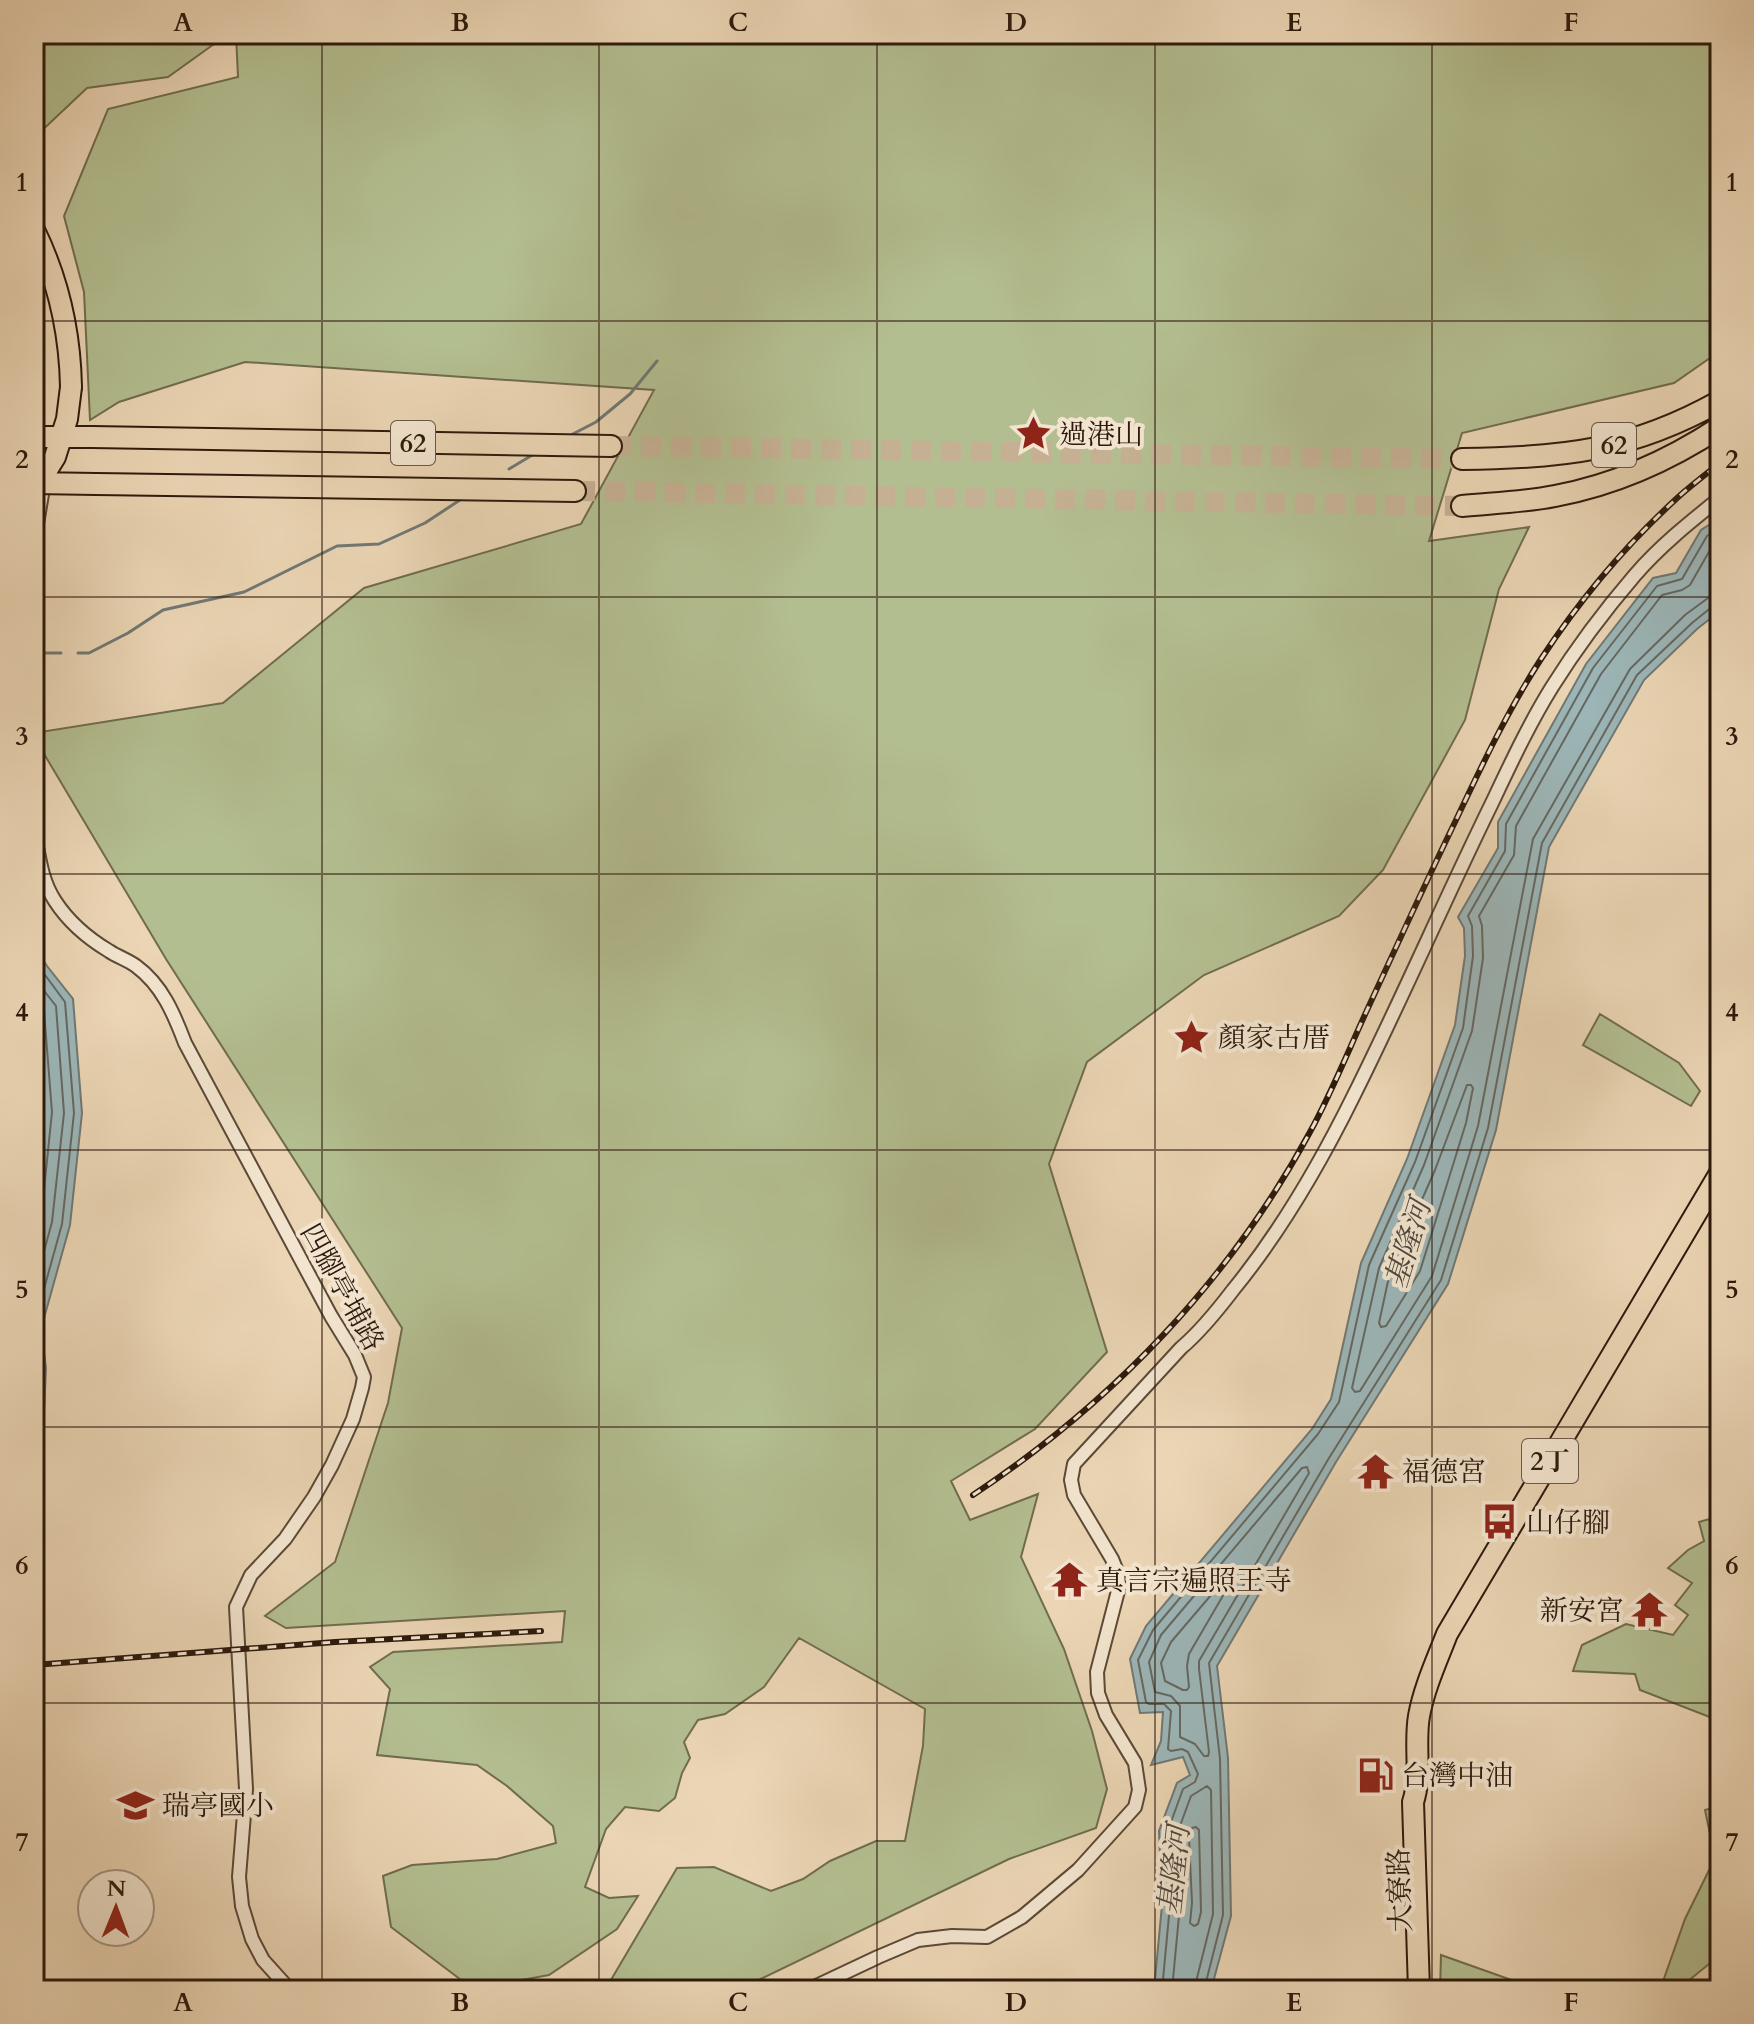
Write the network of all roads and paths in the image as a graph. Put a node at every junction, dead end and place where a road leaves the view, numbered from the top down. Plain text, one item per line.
1 (34, 230) edge
2 (1720, 401) edge
3 (34, 426) edge
4 (1720, 427) edge
5 (34, 437) edge
6 (611, 446) tunnel mouth
7 (1462, 459) tunnel mouth
8 (34, 483) edge
9 (34, 491) edge
10 (575, 491) tunnel mouth
11 (1720, 498) edge
12 (1462, 506) tunnel mouth
13 (34, 530) edge
14 (34, 831) edge
15 (1720, 1173) edge
16 (1417, 1789) junction
17 (290, 1990) edge
18 (808, 1990) edge
19 (1419, 1990) edge
20 (1429, 1990) edge

1 - 9 main road, bridge
2 - 7 main road, 62
3 - 13 street
4 - 12 main road, 62
5 - 6 main road, 62, bridge
8 - 10 main road, 62, bridge
11 - 18 street
14 - 17 street, 四腳亭埔路
15 - 16 main road, 大寮路 / 2丁
16 - 19 main road, 大寮路 / 2丁
16 - 20 main road, 大寮路 / 2丁

